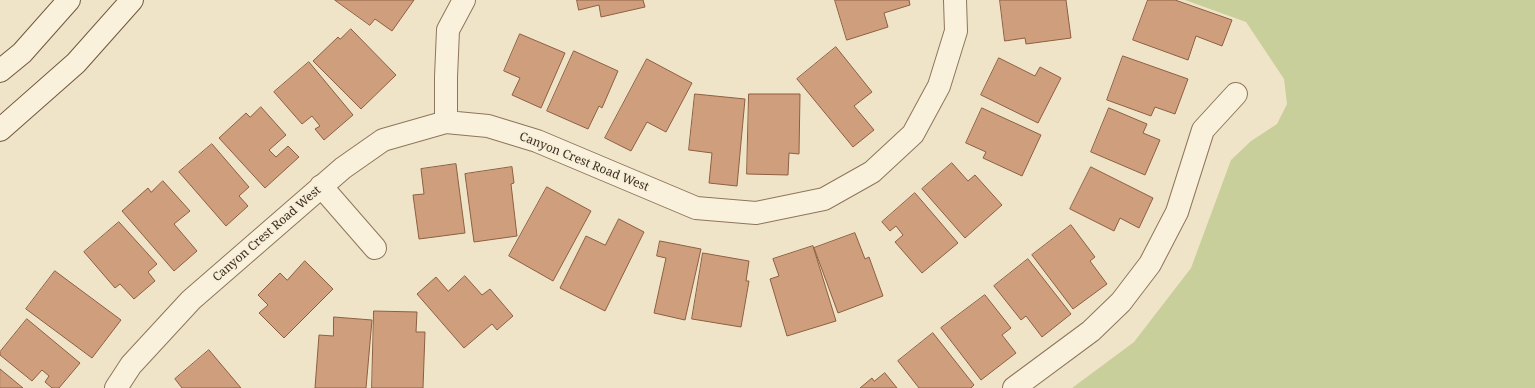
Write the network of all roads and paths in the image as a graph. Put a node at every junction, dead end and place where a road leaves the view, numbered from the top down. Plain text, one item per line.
1 (69, 0) edge
2 (132, 0) edge
3 (464, 0) edge
4 (955, 0) edge
5 (0, 71) edge
6 (1236, 94) dead end
7 (446, 122) junction
8 (0, 130) edge
9 (321, 186) junction
10 (375, 248) dead end
11 (116, 388) edge
12 (1014, 388) edge

1 - 5 street
2 - 8 street
3 - 7 street
4 - 7 street, Canyon Crest Road West
6 - 12 street
7 - 9 street, Canyon Crest Road West
9 - 10 street
9 - 11 street, Canyon Crest Road West

